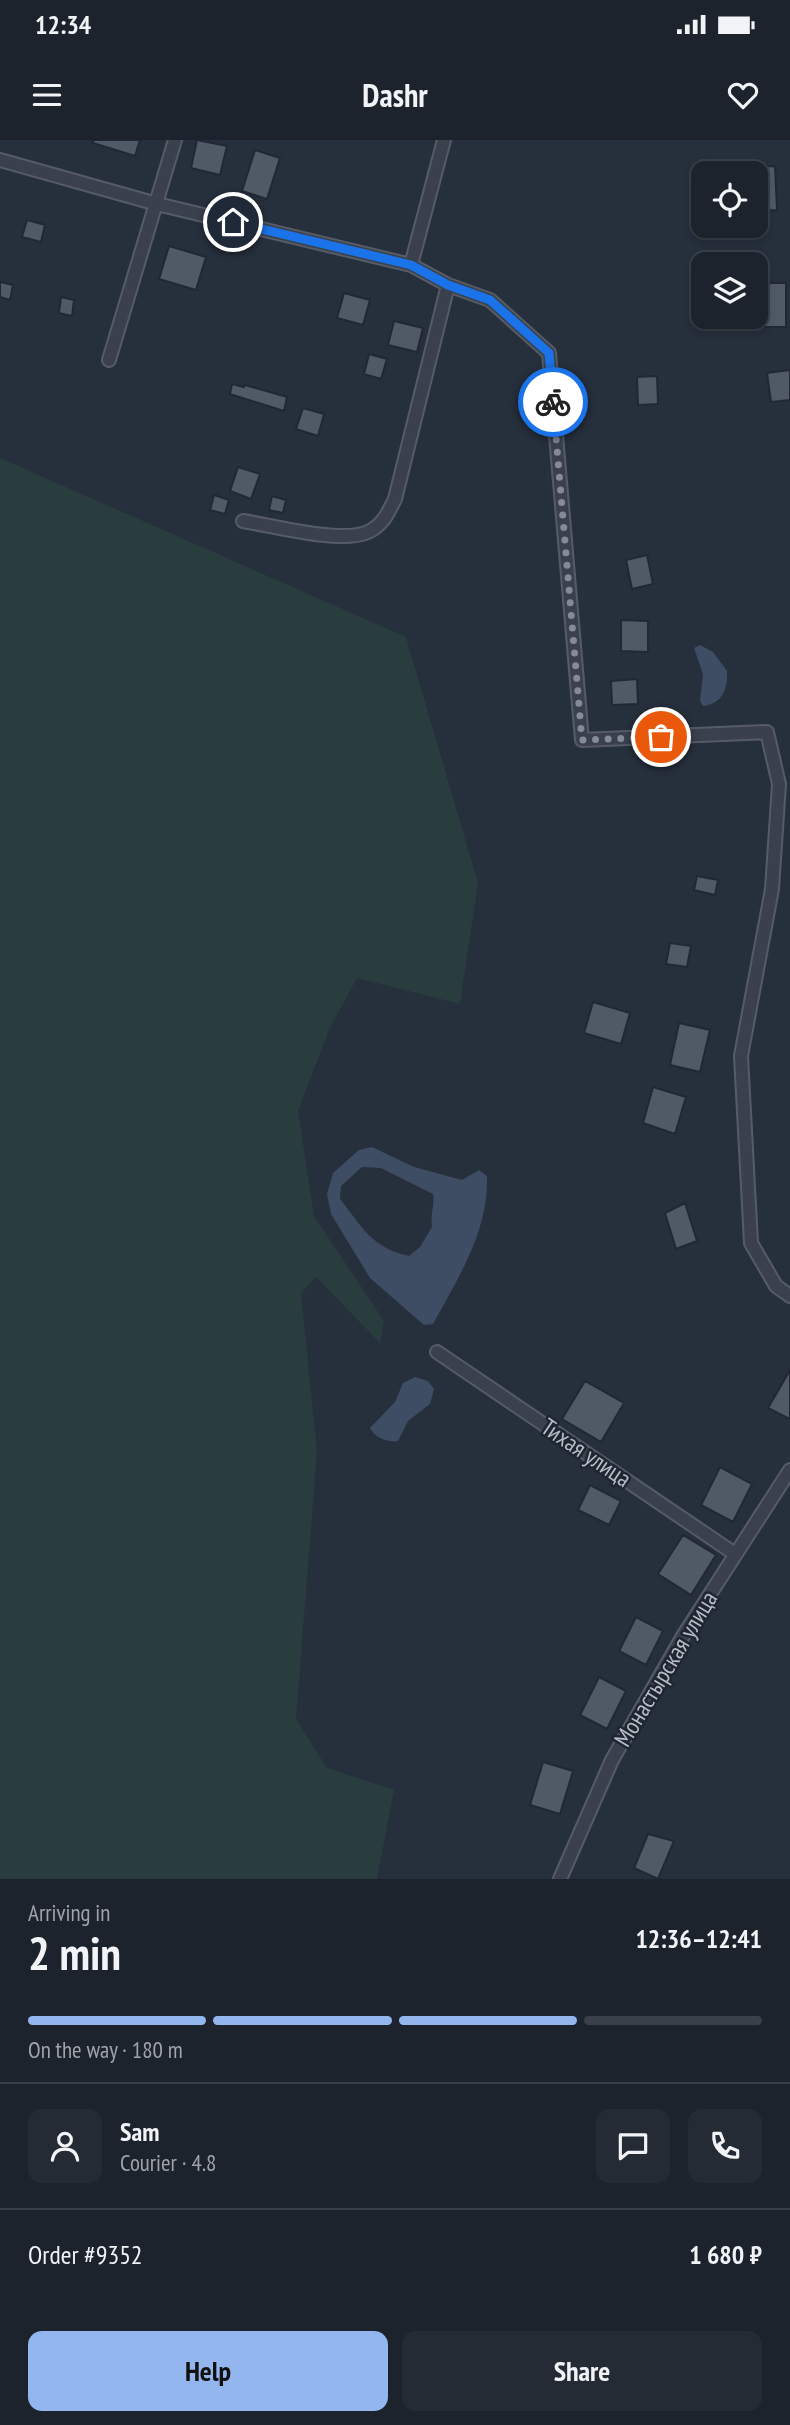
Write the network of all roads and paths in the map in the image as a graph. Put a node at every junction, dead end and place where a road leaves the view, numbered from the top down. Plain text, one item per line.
1 (174, 140) edge
2 (444, 140) edge
3 (0, 160) edge
4 (158, 204) junction
5 (411, 265) junction
6 (448, 285) junction
7 (110, 360) dead end
8 (243, 521) dead end
9 (790, 1296) edge
10 (437, 1352) dead end
11 (790, 1470) edge
12 (735, 1553) junction
13 (560, 1879) edge

1 - 4 street
2 - 5 street
3 - 4 street
4 - 5 street
4 - 7 street
5 - 6 street
6 - 8 street
6 - 9 street
10 - 12 street, Тихая улица
11 - 12 street, Монастырская улица
12 - 13 street, Монастырская улица

